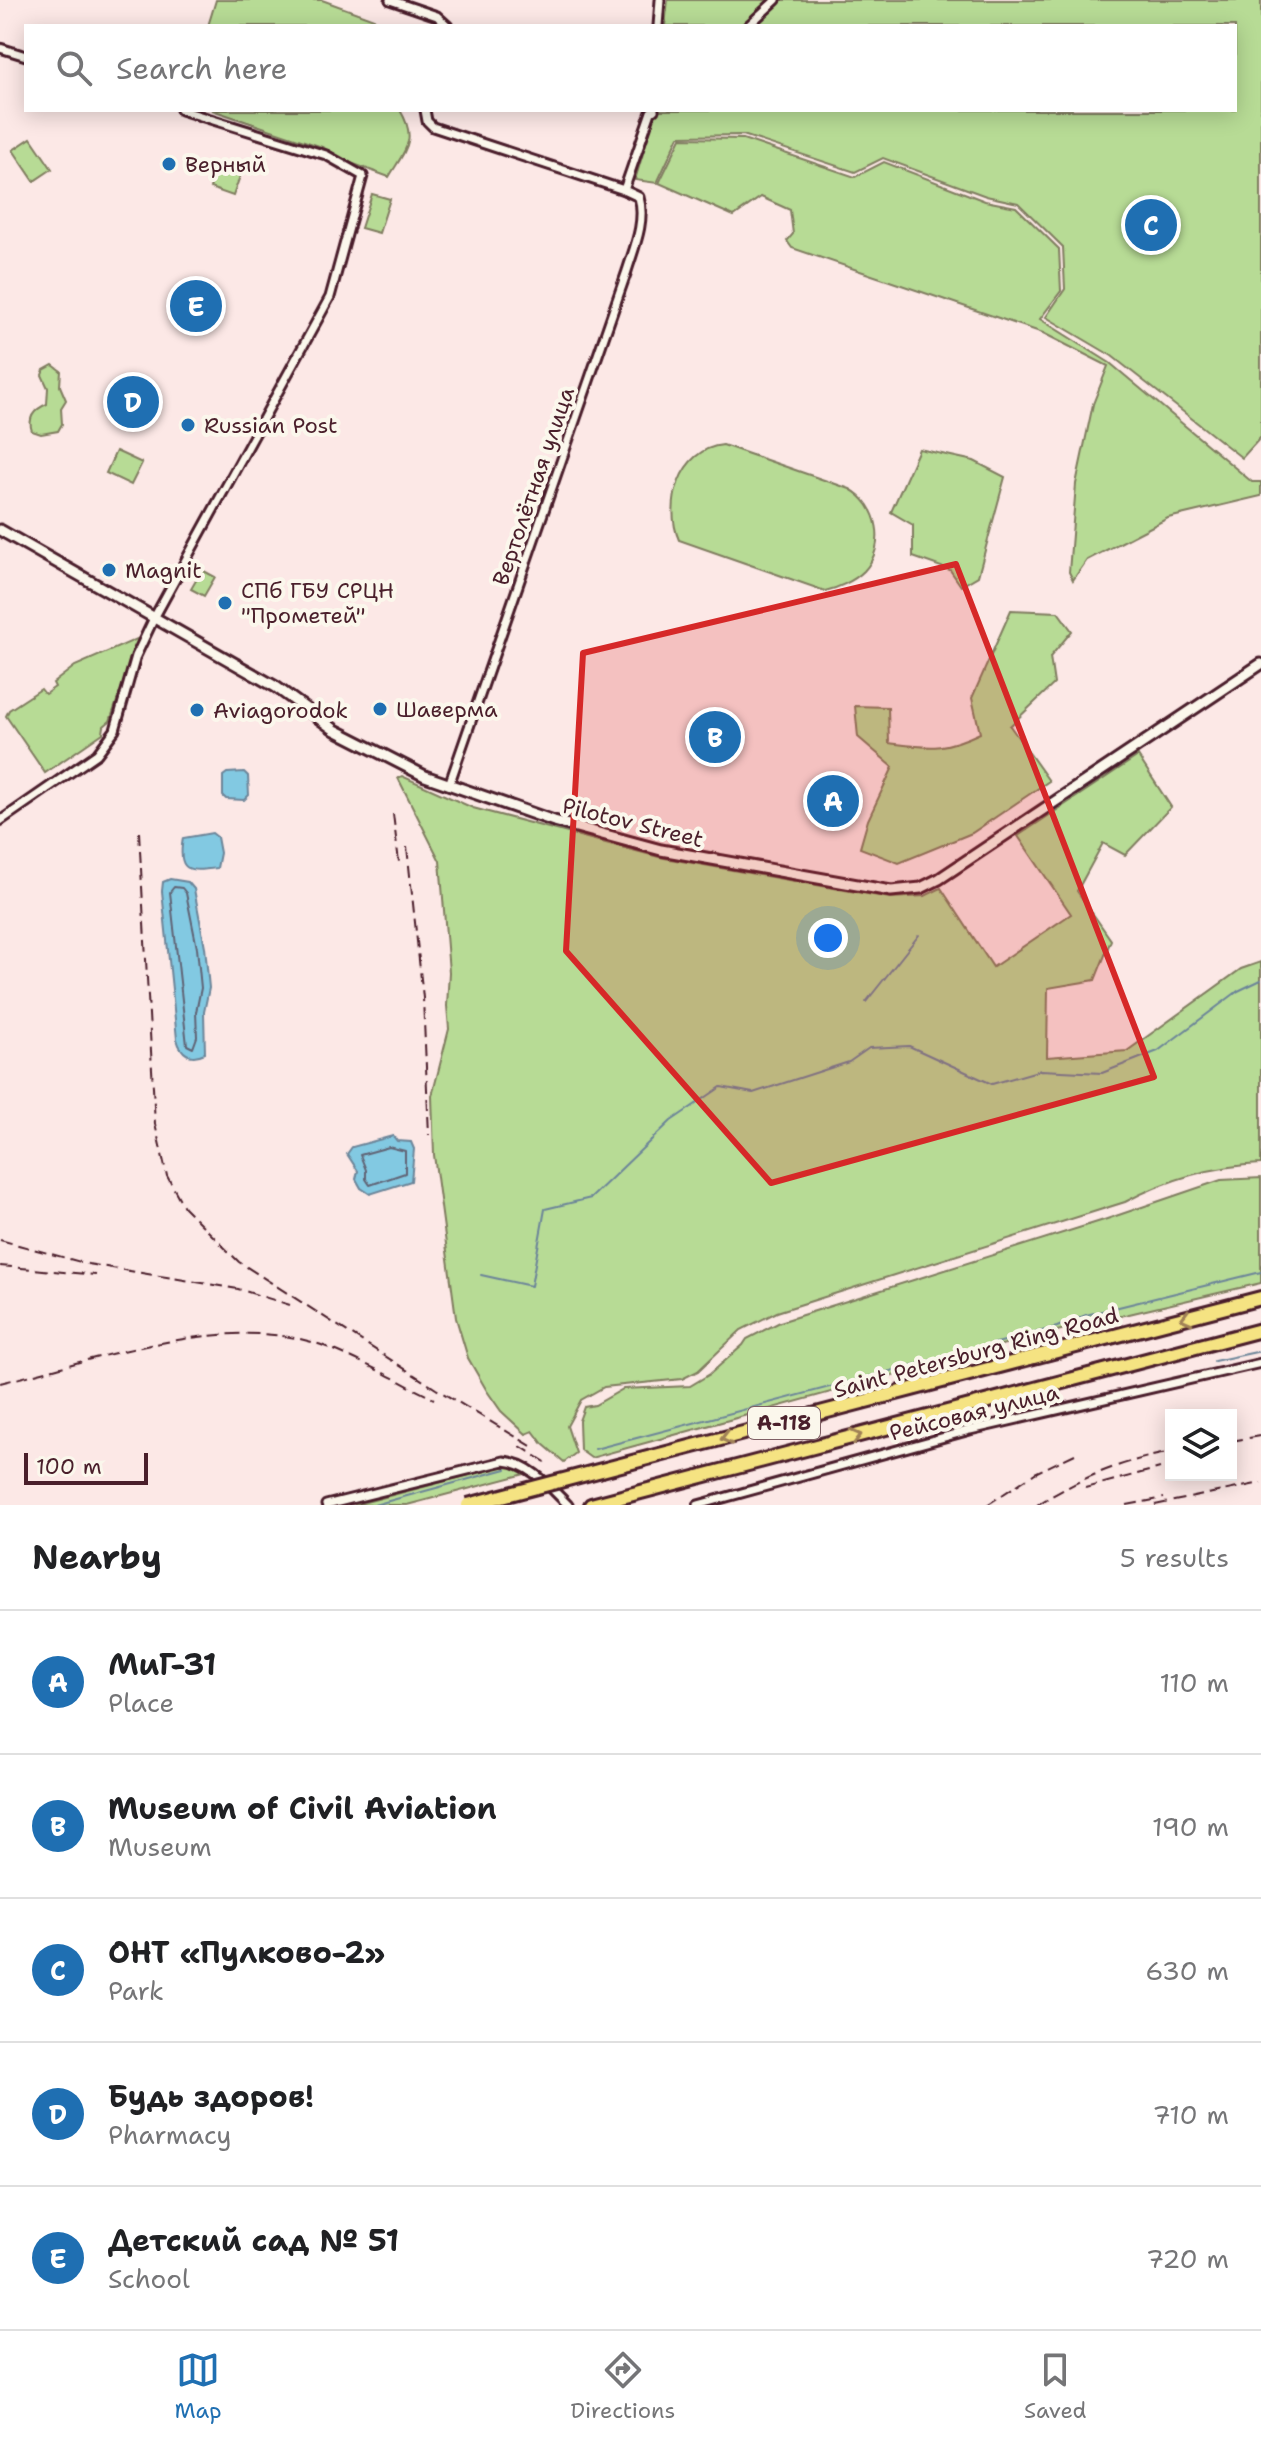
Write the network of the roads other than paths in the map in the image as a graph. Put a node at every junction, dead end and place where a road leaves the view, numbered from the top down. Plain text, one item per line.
1 (390, 0) edge
2 (660, 0) edge
3 (776, 0) edge
4 (446, 24) edge
5 (658, 24) edge
6 (750, 24) edge
7 (0, 48) edge
8 (24, 55) edge
9 (187, 112) edge
10 (425, 112) edge
11 (652, 112) edge
12 (624, 190) junction
13 (0, 530) edge
14 (154, 618) junction
15 (1261, 664) edge
16 (449, 785) junction
17 (0, 821) edge
18 (1261, 1298) edge
19 (1261, 1330) edge
20 (1261, 1363) edge
21 (326, 1505) edge
22 (468, 1505) edge
23 (568, 1505) edge
24 (591, 1505) edge
25 (698, 1505) edge

1 - 4 street
2 - 5 street
3 - 6 street
7 - 8 street
9 - 14 street
10 - 12 street
11 - 12 street
12 - 16 street, Вертолётная улица
13 - 14 street, Pilotov Street
14 - 16 street, Pilotov Street
14 - 17 street
15 - 16 street, Pilotov Street
18 -> 22 highway, Saint Petersburg Ring Road / А-118, bridge
24 -> 19 highway, А-118
20 - 25 street, Рейсовая улица
21 - 23 street

